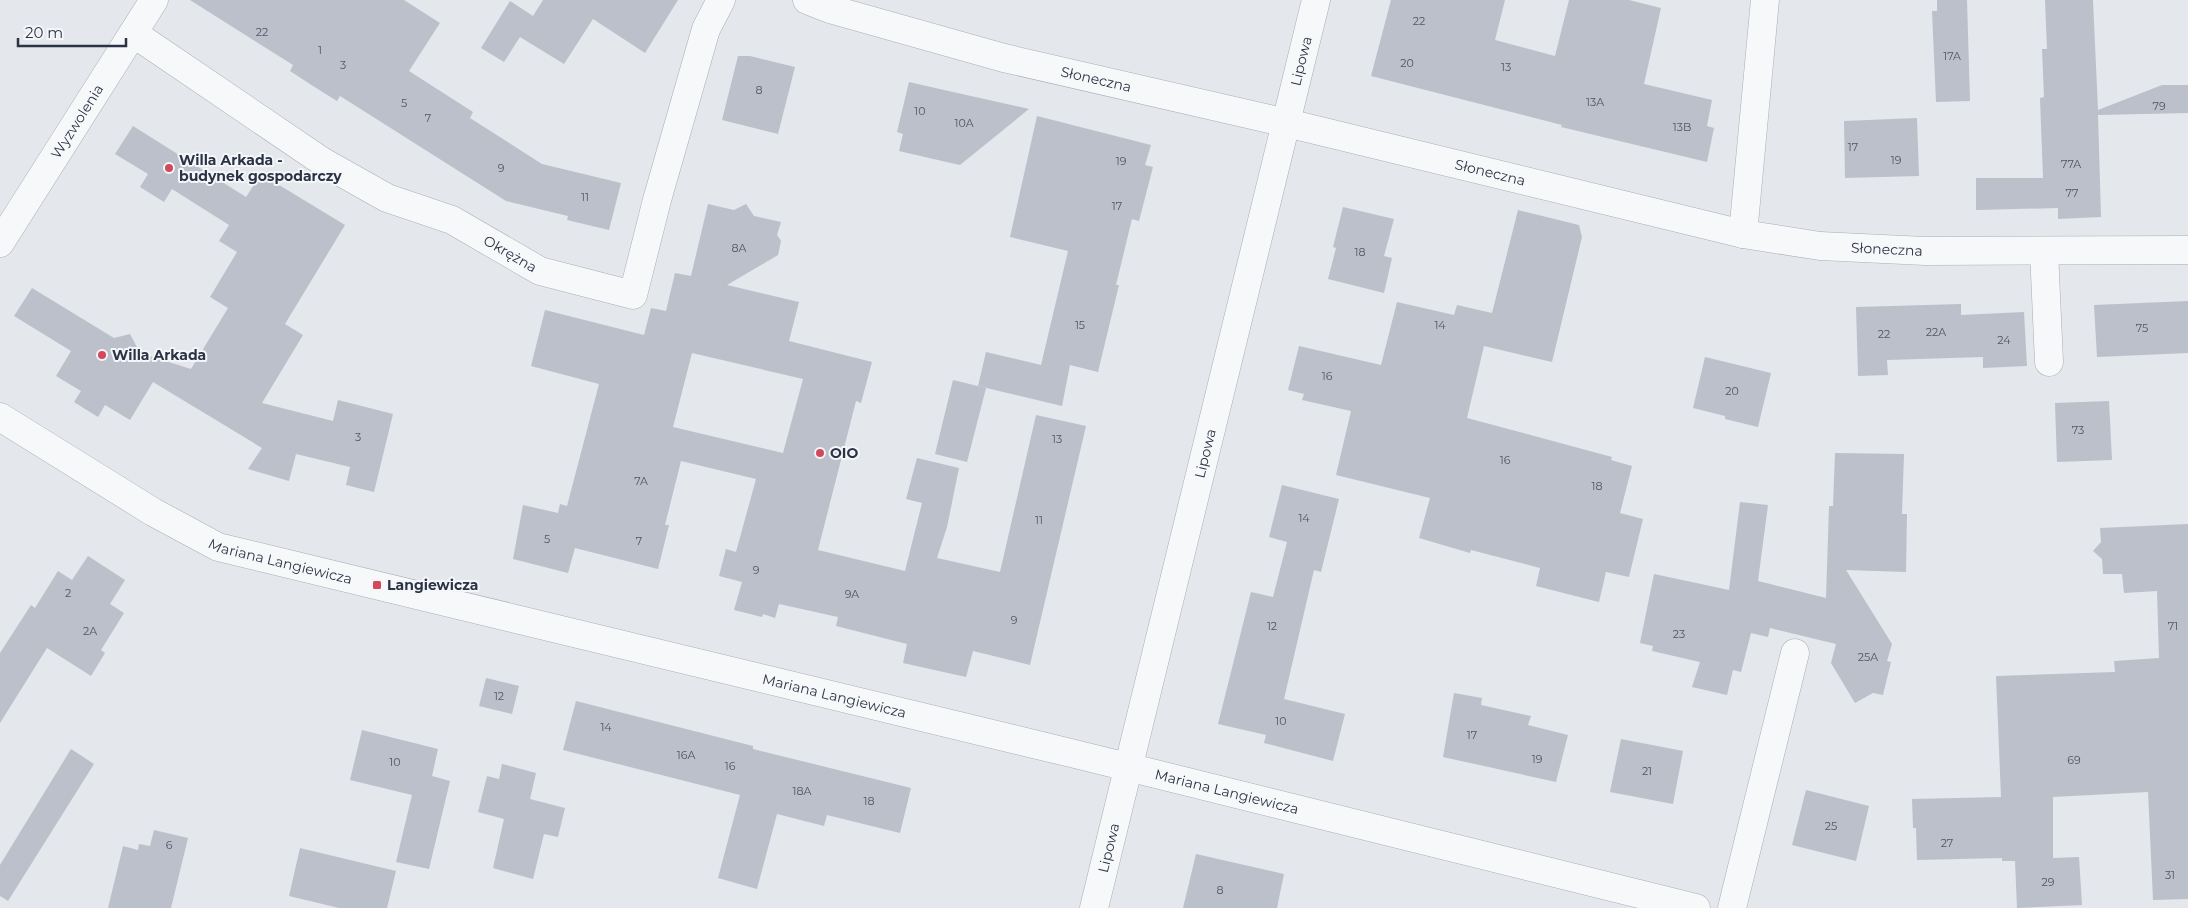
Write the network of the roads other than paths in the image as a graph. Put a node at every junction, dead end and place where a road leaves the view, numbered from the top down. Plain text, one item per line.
1 (154, 0) edge
2 (721, 0) edge
3 (807, 0) edge
4 (1316, 0) edge
5 (1765, 0) edge
6 (133, 32) junction
7 (1287, 123) junction
8 (1743, 234) junction
9 (0, 243) edge
10 (2188, 250) edge
11 (2044, 251) junction
12 (2049, 362) dead end
13 (0, 417) edge
14 (1795, 653) dead end
15 (1128, 768) junction
16 (1094, 908) edge
17 (1696, 908) edge
18 (1732, 908) edge

1 - 6 street, Wyzwolenia
2 - 6 street, Okrężna
3 - 7 street, Słoneczna
4 - 7 street, Lipowa
5 - 8 street
6 - 9 street, Wyzwolenia
7 - 8 street, Słoneczna
7 - 15 street, Lipowa
8 - 11 street, Słoneczna
10 - 11 street, Słoneczna
11 - 12 street
13 - 15 street, Mariana Langiewicza
14 - 18 street
15 - 16 street, Lipowa
15 - 17 street, Mariana Langiewicza

